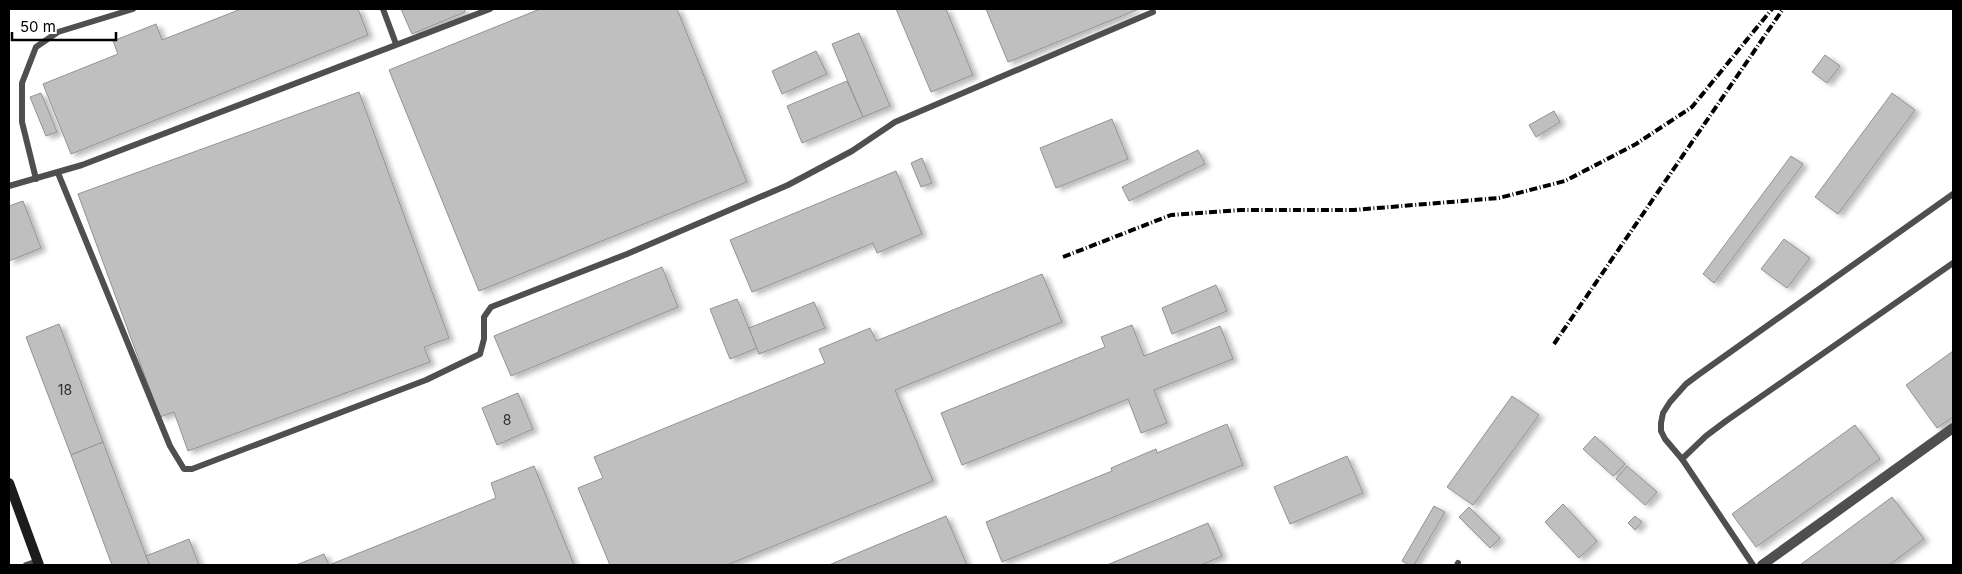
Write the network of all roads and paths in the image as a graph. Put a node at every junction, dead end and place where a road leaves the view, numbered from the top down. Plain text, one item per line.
1 (133, 9) edge
2 (383, 9) edge
3 (490, 9) edge
4 (1153, 12) dead end
5 (396, 44) junction
6 (58, 173) junction
7 (36, 179) junction
8 (9, 186) edge
9 (1953, 194) edge
10 (1953, 262) edge
11 (1953, 428) edge
12 (1682, 459) junction
13 (9, 483) edge
14 (38, 563) edge
15 (26, 565) edge
16 (1753, 565) edge
17 (1762, 565) edge

1 - 7 lane
2 - 5 lane
3 - 5 lane
4 - 6 lane
5 - 6 lane
6 - 7 lane
7 - 8 lane
9 - 12 lane
10 - 12 lane
11 - 17 street
12 - 16 lane
13 - 14 main road
14 - 15 lane

